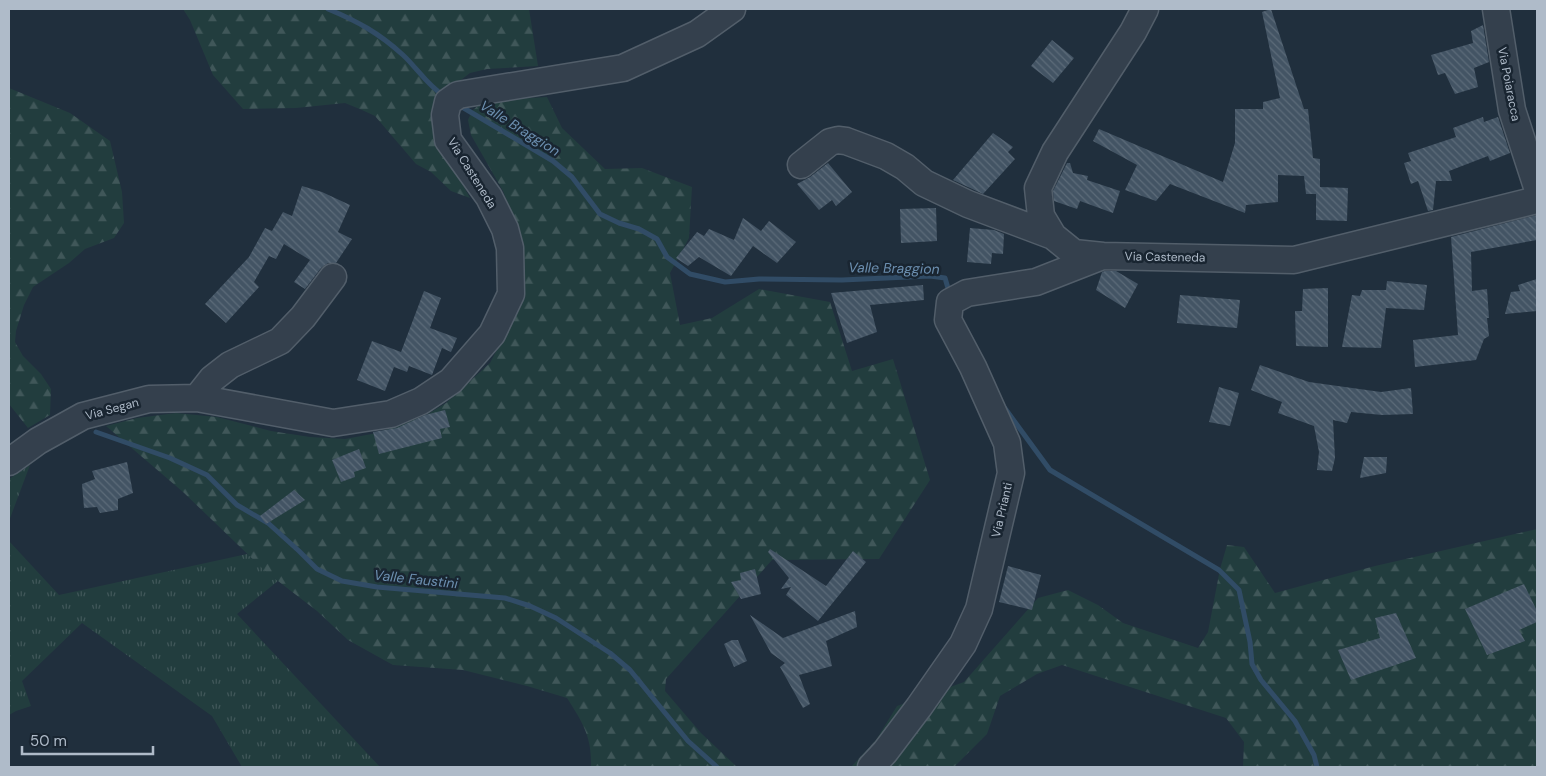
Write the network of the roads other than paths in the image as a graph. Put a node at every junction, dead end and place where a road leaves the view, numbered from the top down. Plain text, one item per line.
1 (732, 9) edge
2 (1145, 9) edge
3 (1496, 9) edge
4 (801, 165) dead end
5 (1537, 187) edge
6 (1537, 200) edge
7 (1053, 236) junction
8 (1103, 256) junction
9 (333, 277) dead end
10 (197, 398) junction
11 (9, 462) edge
12 (871, 767) edge

1 - 10 street, Via Casteneda
2 - 7 street, Via Casteneda
3 - 5 street, Via Poiaracca
4 - 7 street
6 - 8 street, Via Casteneda
7 - 8 street, Via Casteneda
8 - 12 street, Via Prianti
9 - 10 street
10 - 11 street, Via Segan

